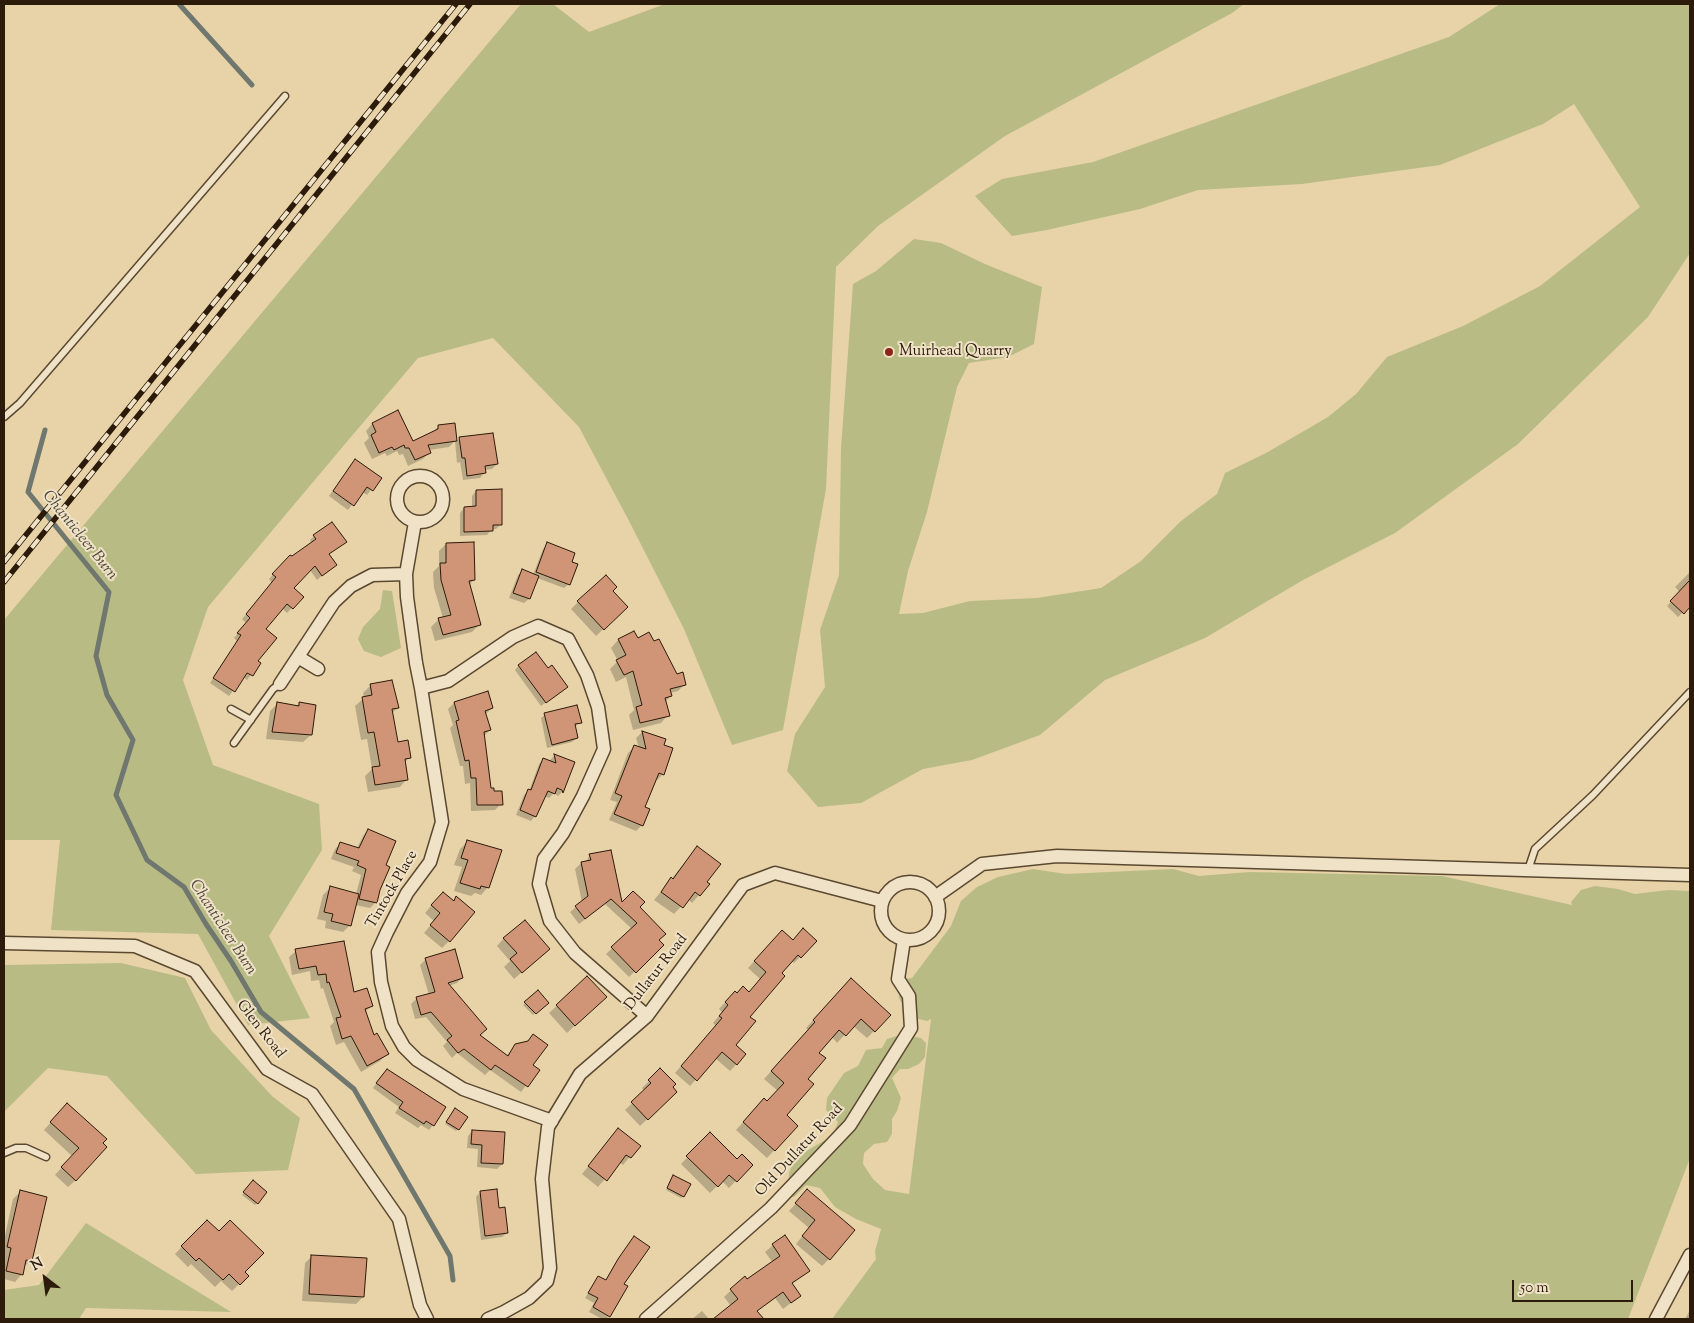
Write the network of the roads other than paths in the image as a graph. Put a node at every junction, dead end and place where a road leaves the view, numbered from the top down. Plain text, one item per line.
1 (284, 96) dead end
2 (4, 417) edge
3 (415, 522) dead end
4 (406, 574) junction
5 (298, 657) junction
6 (318, 669) dead end
7 (280, 684) joint
8 (421, 688) junction
9 (1690, 692) edge
10 (230, 709) dead end
11 (251, 720) junction
12 (234, 743) dead end
13 (1528, 870) junction
14 (1690, 876) edge
15 (935, 897) junction
16 (882, 901) junction
17 (904, 940) junction
18 (4, 943) edge
19 (647, 1016) junction
20 (552, 1121) junction
21 (4, 1153) edge
22 (46, 1157) dead end
23 (1690, 1255) edge
24 (428, 1319) edge
25 (488, 1319) edge
26 (646, 1319) edge
27 (1656, 1319) edge

1 - 2 lane
3 - 4 street, Tintock Place
4 - 5 street
4 - 8 street, Tintock Place
5 - 6 street
5 - 7 street
7 - 11 lane
8 - 19 street
8 - 20 street, Tintock Place
9 - 13 lane
10 - 11 lane
11 - 12 lane
13 - 14 street
13 - 15 street
15 - 16 street
15 - 17 street
16 - 17 street
16 - 19 street, Dullatur Road
17 - 26 street, Old Dullatur Road
18 - 24 street, Glen Road
19 - 20 street, Dullatur Road
20 - 25 street, Dullatur Road
21 - 22 lane
23 - 27 street

